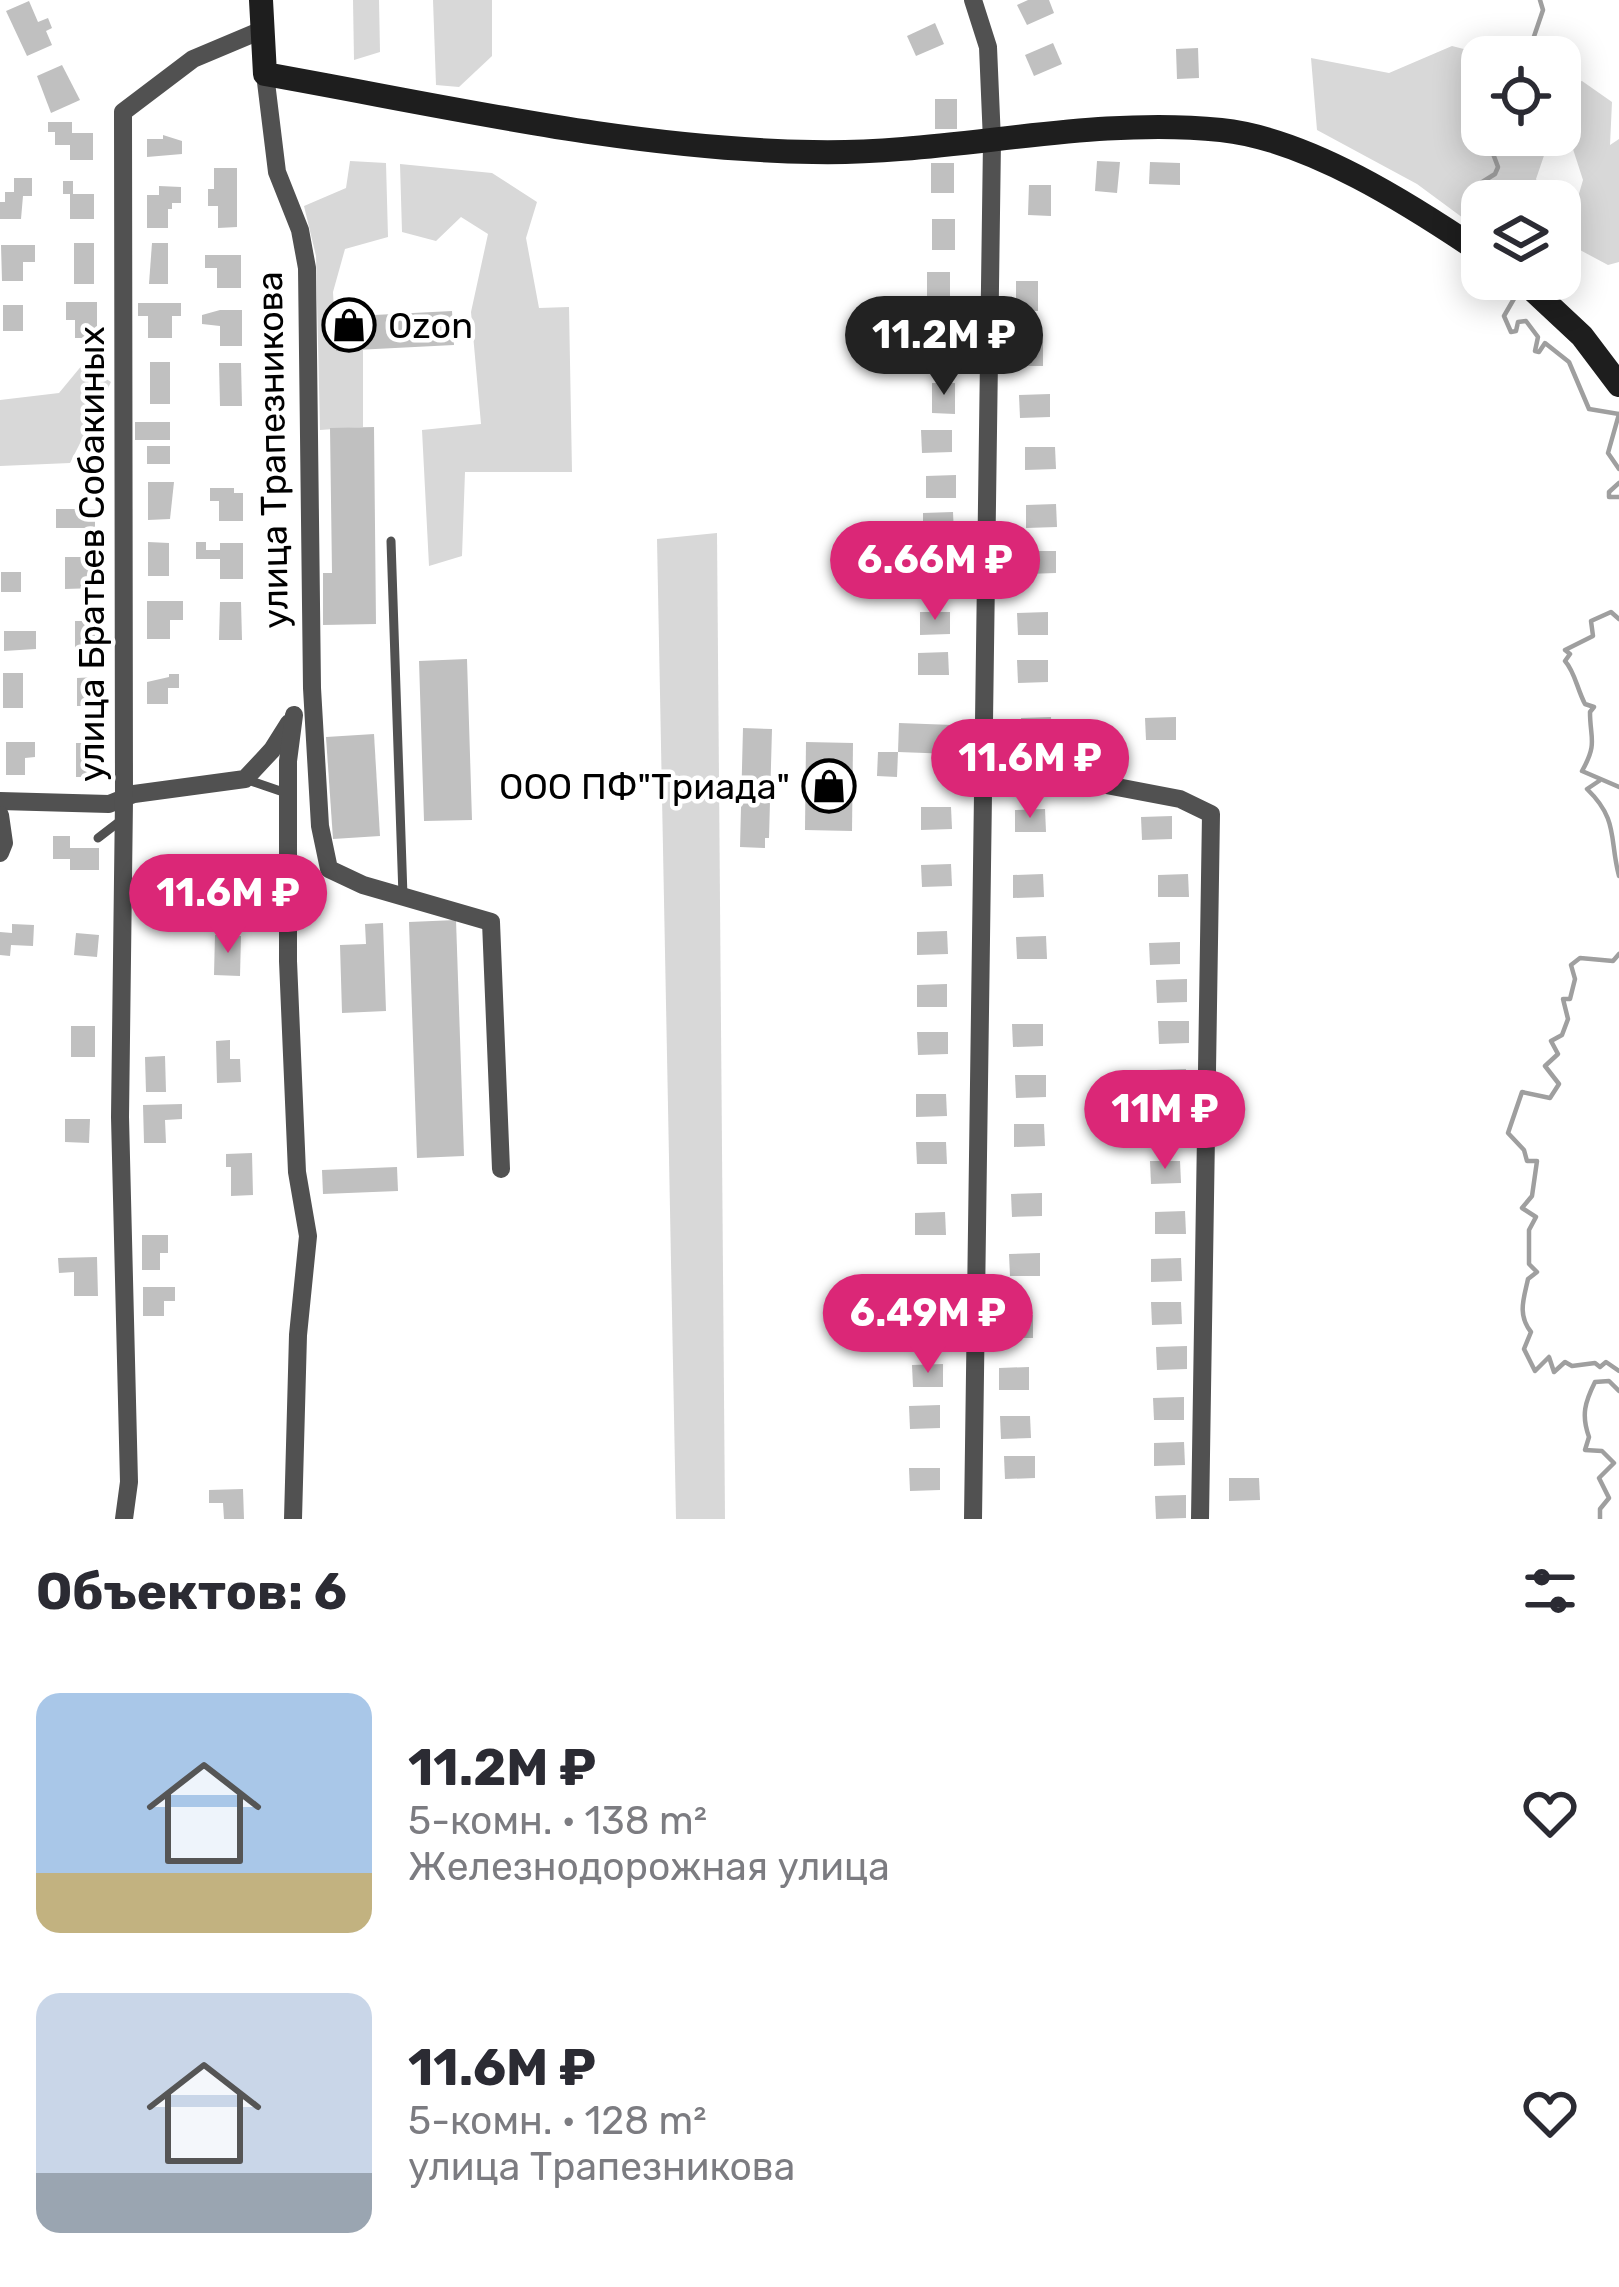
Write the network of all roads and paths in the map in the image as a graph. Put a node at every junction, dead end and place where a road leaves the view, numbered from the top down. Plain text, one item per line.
1 (261, 0) edge
2 (973, 0) edge
3 (262, 30) junction
4 (265, 74) junction
5 (992, 141) junction
6 (1461, 239) edge
7 (1544, 300) edge
8 (1619, 385) edge
9 (391, 542) dead end
10 (312, 688) junction
11 (294, 715) junction
12 (986, 762) junction
13 (245, 779) junction
14 (289, 794) junction
15 (0, 801) edge
16 (124, 809) junction
17 (0, 815) edge
18 (98, 838) dead end
19 (0, 854) edge
20 (403, 896) junction
21 (501, 1169) dead end
22 (124, 1519) edge
23 (293, 1519) edge
24 (973, 1519) edge
25 (1200, 1519) edge

1 - 3 street, улица Трапезникова
2 - 5 street
3 - 4 street, улица Трапезникова
3 - 16 street, улица Братьев Собакиных
4 - 5 street
4 - 10 street, улица Трапезникова
5 - 6 street
5 - 12 street
7 - 8 street
9 - 20 lane
10 - 11 street
10 - 20 street, улица Трапезникова
11 - 13 street
11 - 14 street
12 - 24 street
12 - 25 street
13 - 14 lane
13 - 16 street
14 - 23 street
15 - 16 street
16 - 18 lane
16 - 22 street, улица Братьев Собакиных
17 - 19 street
20 - 21 street

